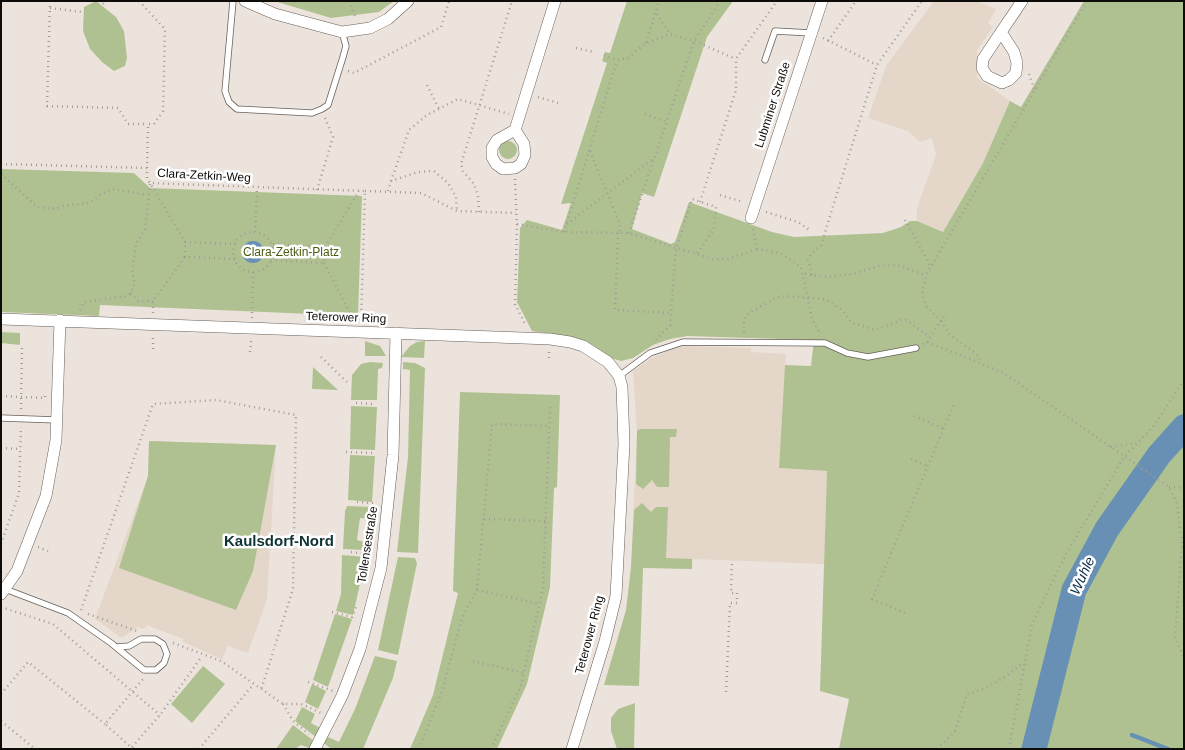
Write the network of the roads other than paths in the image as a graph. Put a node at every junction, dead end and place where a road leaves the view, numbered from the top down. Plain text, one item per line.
1 (232, 1) edge
2 (245, 1) edge
3 (408, 1) edge
4 (555, 1) edge
5 (822, 1) edge
6 (1022, 1) edge
7 (342, 32) junction
8 (1001, 32) dead end
9 (811, 33) junction
10 (765, 60) dead end
11 (515, 130) junction
12 (751, 218) road end
13 (1, 319) edge
14 (60, 320) junction
15 (396, 333) junction
16 (916, 348) road end
17 (619, 376) junction
18 (1, 418) edge
19 (57, 420) junction
20 (3, 591) edge
21 (116, 647) junction
22 (315, 749) edge
23 (572, 749) edge

1 - 7 lane
2 - 7 street
3 - 7 street
4 - 11 street
5 - 9 street, Lubminer Straße
6 - 8 street
9 - 10 lane
9 - 12 street, Lubminer Straße
11 - 11 street
13 - 14 street, Teterower Ring
14 - 15 street, Teterower Ring
14 - 19 street
15 - 17 street, Teterower Ring
15 - 22 street, Tollensestraße
16 - 17 lane
17 - 23 street, Teterower Ring
18 - 19 lane
19 - 20 street
20 - 21 lane
21 - 21 lane

